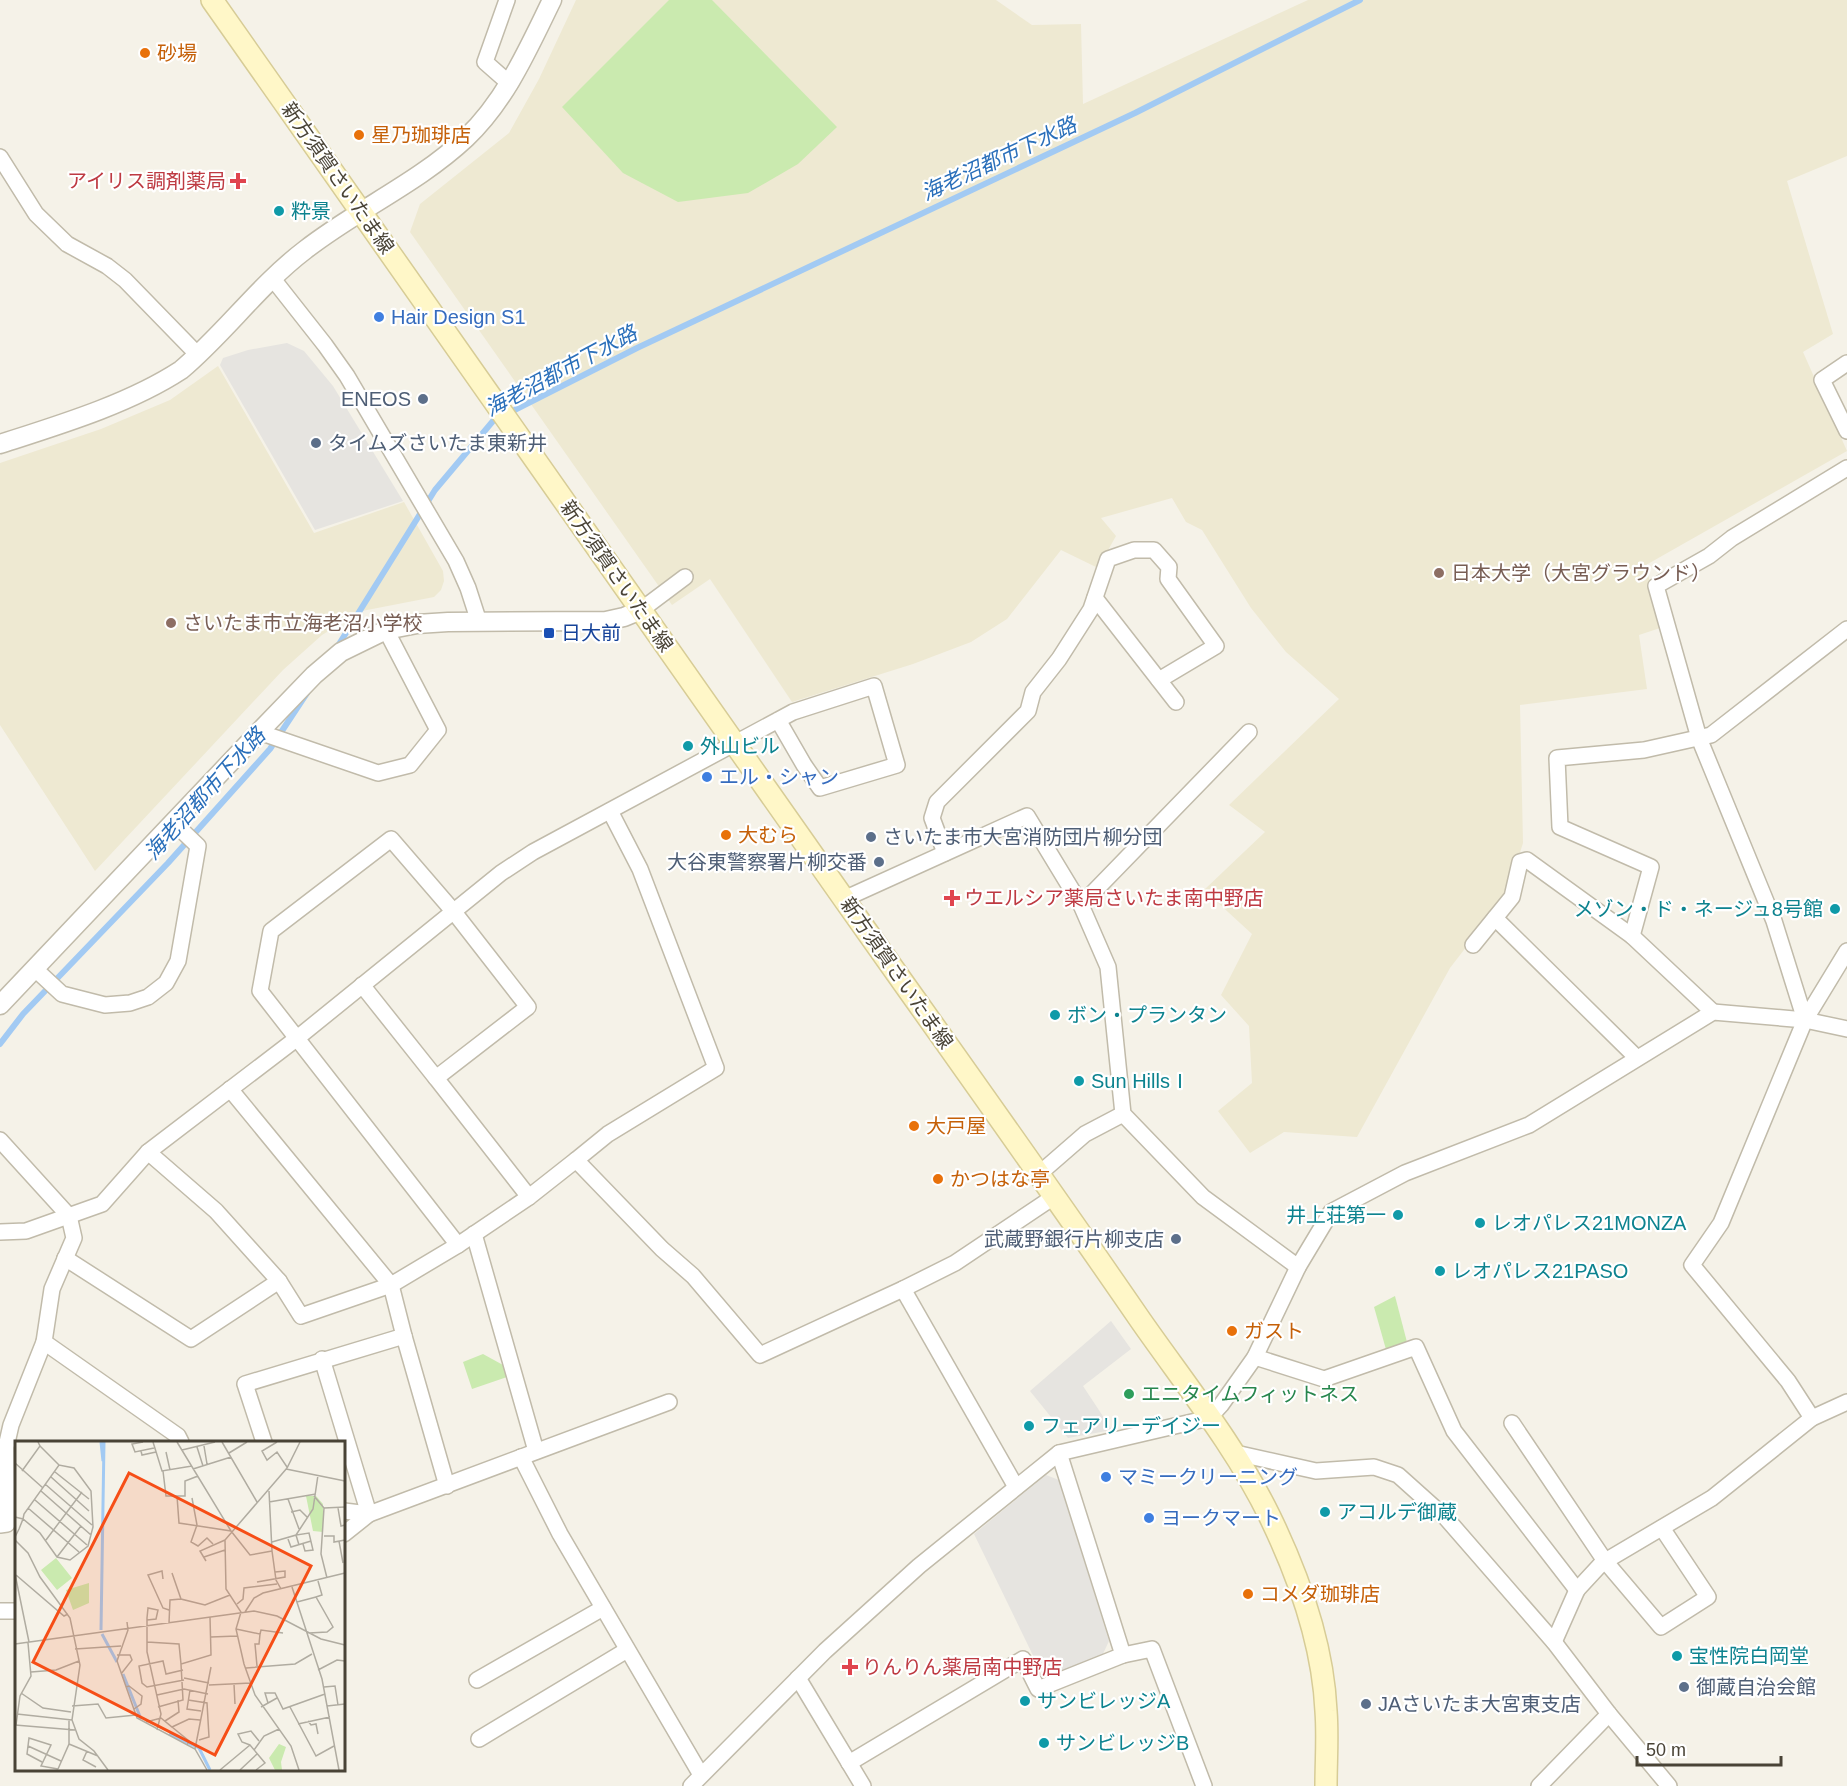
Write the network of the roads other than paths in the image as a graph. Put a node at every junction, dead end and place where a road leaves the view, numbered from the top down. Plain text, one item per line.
1 (212, 0) edge
2 (507, 0) edge
3 (552, 0) edge
4 (510, 84) junction
5 (0, 157) edge
6 (361, 212) junction
7 (273, 279) junction
8 (198, 355) junction
9 (1847, 363) edge
10 (1847, 431) edge
11 (0, 444) edge
12 (1847, 468) edge
13 (685, 577) dead end
14 (1095, 598) junction
15 (640, 610) junction
16 (479, 622) junction
17 (1847, 629) edge
18 (386, 630) junction
19 (1159, 680) junction
20 (1176, 702) dead end
21 (778, 720) junction
22 (258, 732) junction
23 (1249, 732) dead end
24 (1698, 738) junction
25 (734, 744) junction
26 (610, 811) junction
27 (173, 822) junction
28 (945, 853) junction
29 (844, 899) junction
30 (1081, 905) junction
31 (454, 912) junction
32 (1495, 918) junction
33 (1632, 936) junction
34 (1473, 945) dead end
35 (1847, 951) edge
36 (34, 969) junction
37 (362, 985) junction
38 (0, 1005) edge
39 (1713, 1011) junction
40 (1805, 1020) junction
41 (1847, 1029) edge
42 (296, 1039) junction
43 (1636, 1058) junction
44 (436, 1078) junction
45 (230, 1089) junction
46 (1123, 1114) junction
47 (0, 1140) edge
48 (148, 1152) junction
49 (576, 1160) junction
50 (1039, 1173) junction
51 (1055, 1196) junction
52 (529, 1197) junction
53 (69, 1216) junction
54 (0, 1232) edge
55 (474, 1234) junction
56 (458, 1245) junction
57 (65, 1258) junction
58 (1298, 1267) junction
59 (279, 1281) junction
60 (391, 1285) junction
61 (903, 1289) junction
62 (404, 1336) junction
63 (44, 1342) junction
64 (1255, 1356) junction
65 (322, 1359) junction
66 (669, 1402) dead end
67 (1847, 1402) edge
68 (1209, 1418) junction
69 (1812, 1418) junction
70 (1512, 1423) dead end
71 (180, 1441) edge
72 (263, 1441) edge
73 (536, 1451) junction
74 (1231, 1452) junction
75 (1059, 1453) junction
76 (520, 1457) junction
77 (447, 1486) junction
78 (1016, 1487) junction
79 (345, 1511) edge
80 (369, 1514) junction
81 (0, 1525) edge
82 (1662, 1528) junction
83 (345, 1533) edge
84 (1605, 1561) junction
85 (1577, 1590) junction
86 (603, 1608) junction
87 (1554, 1642) junction
88 (627, 1650) junction
89 (1123, 1655) junction
90 (798, 1678) junction
91 (477, 1680) dead end
92 (1609, 1714) junction
93 (479, 1739) dead end
94 (849, 1763) junction
95 (696, 1781) edge
96 (863, 1786) edge
97 (1204, 1786) edge
98 (1326, 1786) edge
99 (1539, 1786) edge
100 (1669, 1786) edge

1 - 6 main road, 新方須賀さいたま線
2 - 4 street
3 - 4 street
4 - 6 street
5 - 8 street
6 - 7 street
6 - 15 main road, 新方須賀さいたま線
7 - 8 street
7 - 16 street
8 - 11 street
9 - 10 street
12 - 24 street
13 - 15 street
14 - 19 street
14 - 19 street
14 - 28 street
15 - 16 street
15 - 25 main road, 新方須賀さいたま線
16 - 18 street
17 - 24 street
18 - 22 street
18 - 22 street
19 - 20 street
21 - 21 street
21 - 25 street
22 - 27 street
23 - 30 street
24 - 33 street
24 - 40 street
25 - 26 street
25 - 29 main road, 新方須賀さいたま線
26 - 31 street
26 - 49 street
27 - 36 street
27 - 36 street
28 - 29 street
28 - 30 street
29 - 50 main road, 新方須賀さいたま線
30 - 46 street
31 - 37 street
31 - 42 street
31 - 44 street
32 - 33 street
32 - 34 street
32 - 43 street
33 - 39 street
35 - 40 street
36 - 38 street
37 - 42 street
37 - 44 street
39 - 40 street
39 - 43 street
40 - 41 street
40 - 69 street
42 - 45 street
42 - 56 street
43 - 58 street
44 - 52 street
45 - 48 street
45 - 60 street
46 - 50 street
46 - 58 street
47 - 53 street
48 - 53 street
48 - 59 street
49 - 52 street
49 - 61 street
50 - 51 main road, 新方須賀さいたま線
51 - 61 street
51 - 68 main road, 新方須賀さいたま線
52 - 55 street
53 - 54 street
53 - 57 street
55 - 56 street
55 - 73 street
56 - 60 street
57 - 59 street
57 - 63 street
58 - 64 street
59 - 60 street
60 - 62 street
61 - 78 street
62 - 65 street
62 - 77 street
63 - 71 street
63 - 81 street
64 - 68 street
64 - 85 street
65 - 72 street
65 - 80 street
66 - 73 street
67 - 69 street
68 - 74 main road, 新方須賀さいたま線
68 - 75 street
69 - 82 street
70 - 84 street
73 - 76 street
74 - 87 street
74 - 98 main road, 新方須賀さいたま線
75 - 78 street
75 - 89 street
76 - 77 street
76 - 86 street
77 - 80 street
78 - 90 street
79 - 80 street
80 - 83 street
82 - 84 street
82 - 84 street
84 - 85 street
85 - 87 street
86 - 88 street
86 - 91 street
87 - 92 street
88 - 93 street
88 - 95 street
89 - 94 street
89 - 97 street
90 - 94 street
90 - 95 street
92 - 99 street
92 - 100 street
94 - 96 street

